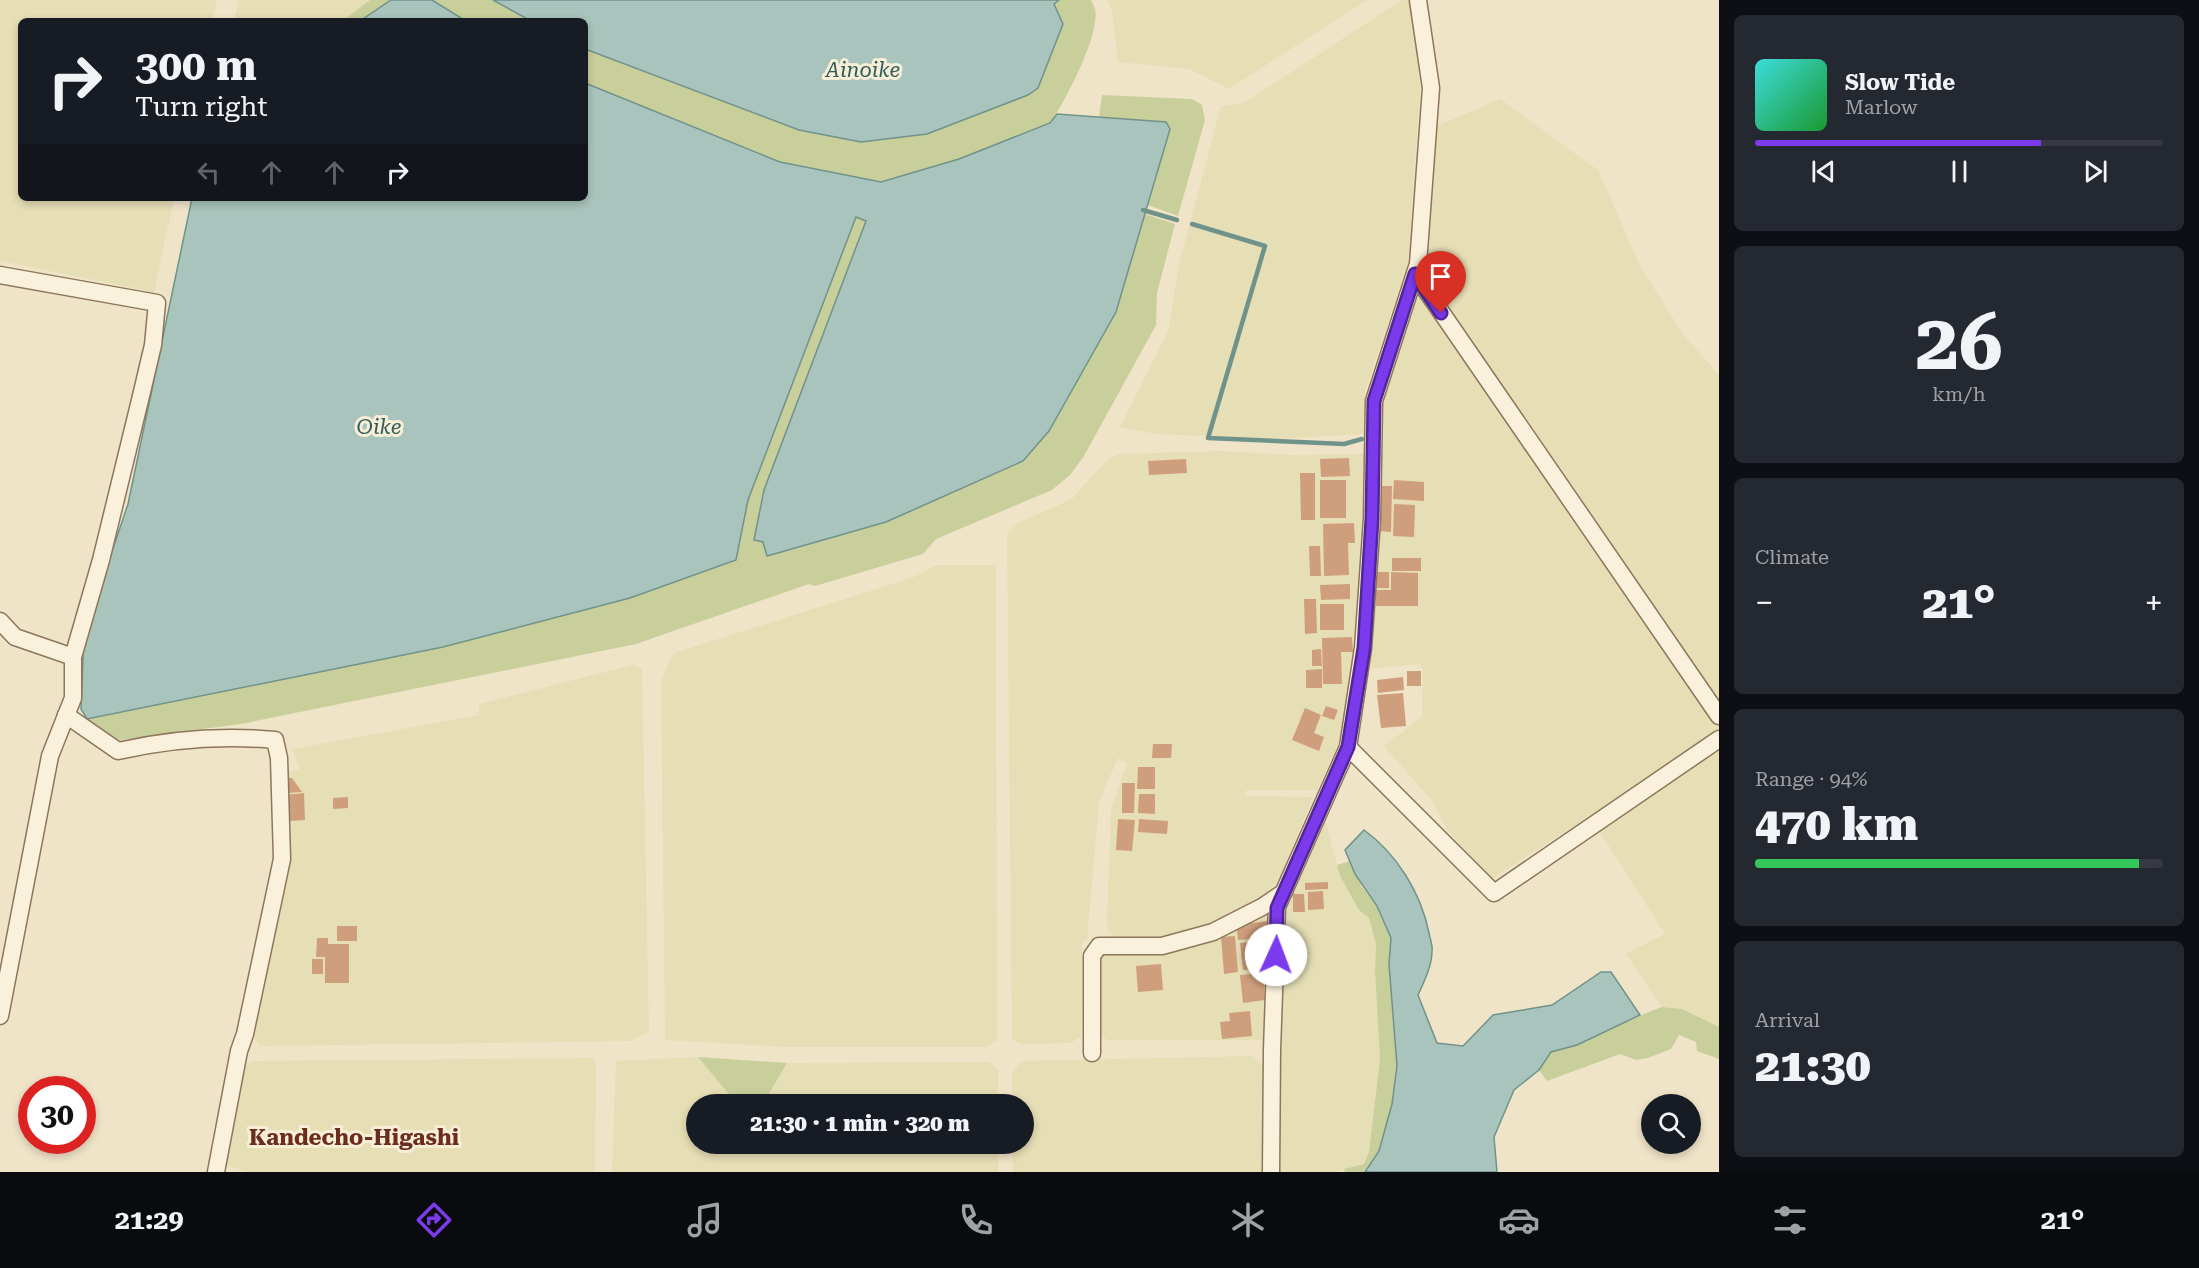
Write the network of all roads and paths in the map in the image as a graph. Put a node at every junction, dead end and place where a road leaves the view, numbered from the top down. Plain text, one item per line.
1 (1418, 0) edge
2 (0, 274) edge
3 (1415, 274) junction
4 (0, 621) edge
5 (73, 657) junction
6 (66, 715) junction
7 (1719, 717) edge
8 (1719, 739) edge
9 (1348, 747) junction
10 (1284, 892) junction
11 (0, 1016) edge
12 (1092, 1053) dead end
13 (216, 1172) edge
14 (1271, 1172) edge

1 - 3 street
2 - 5 street
3 - 7 street
3 - 9 street
4 - 5 street
5 - 6 street
6 - 11 street
6 - 13 street
8 - 9 street
9 - 10 street
10 - 12 street
10 - 14 street

